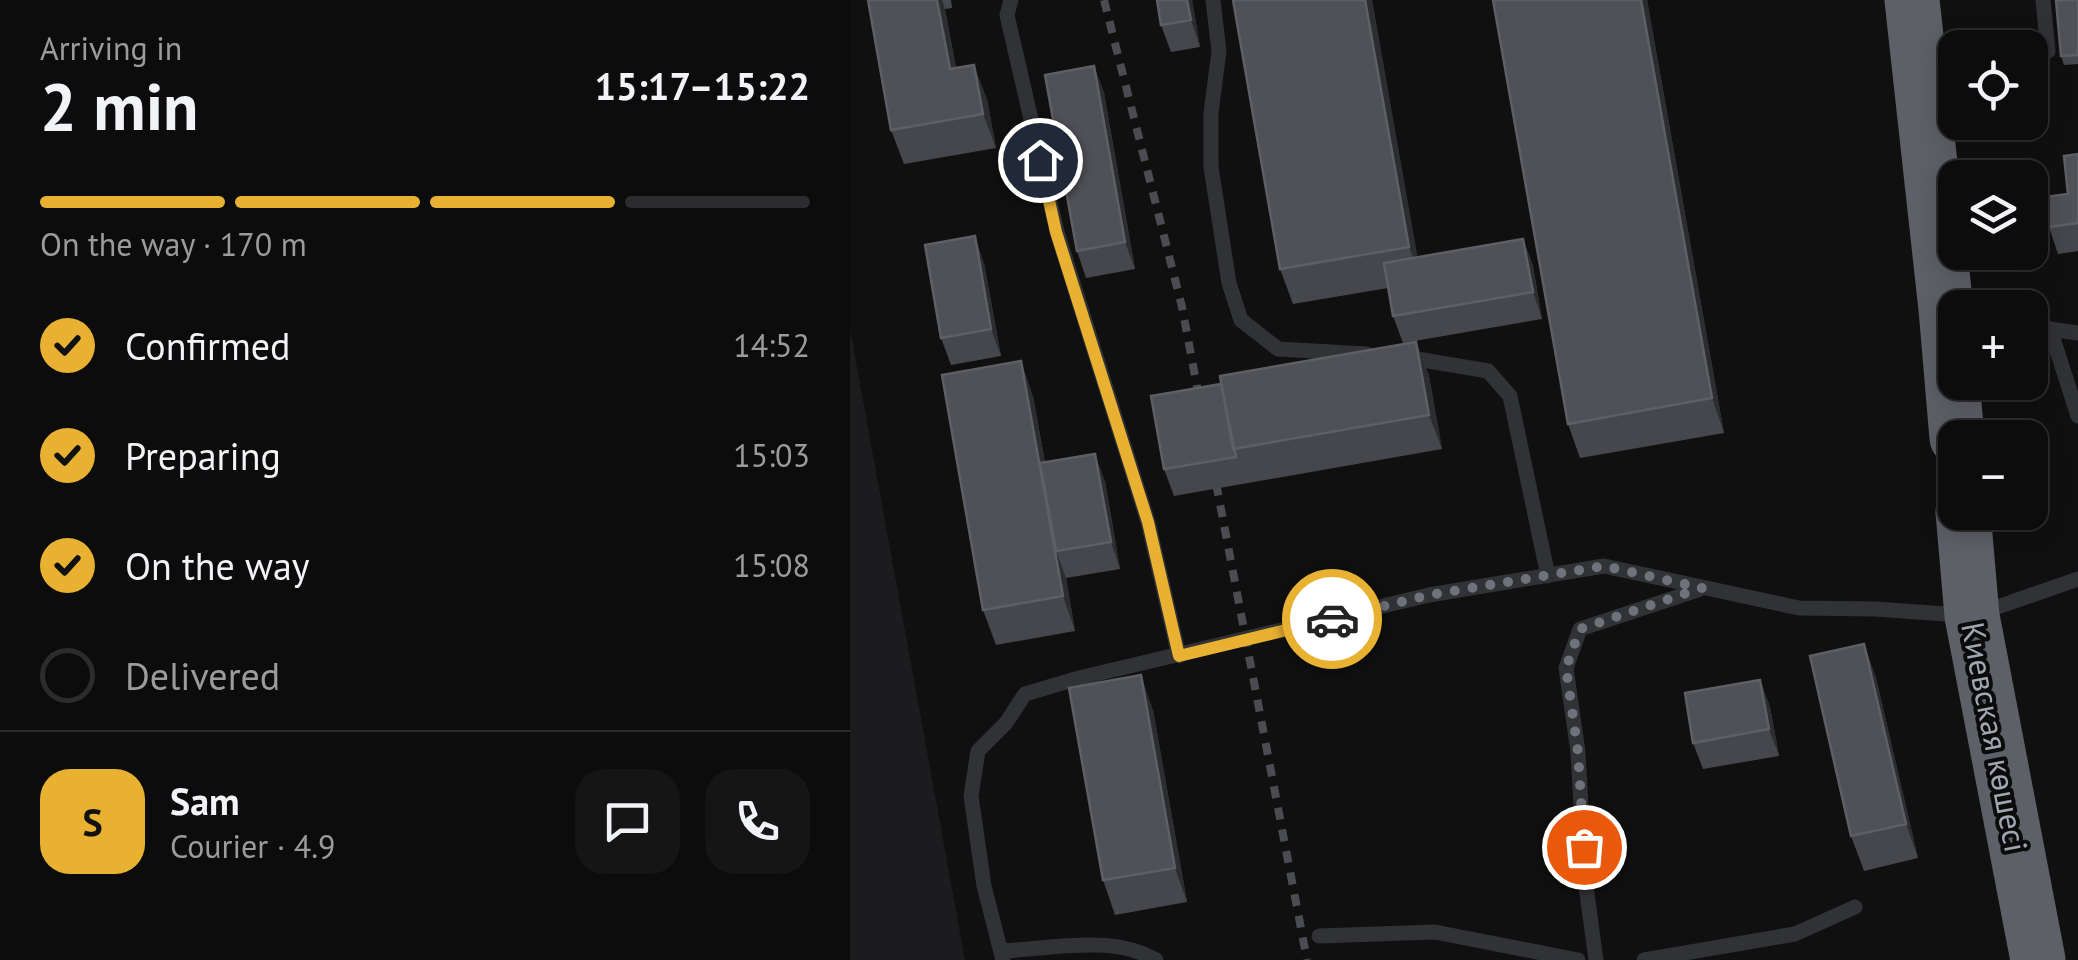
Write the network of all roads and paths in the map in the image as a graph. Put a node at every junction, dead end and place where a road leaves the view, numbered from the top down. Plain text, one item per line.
1 (1011, 0) edge
2 (1213, 0) edge
3 (1912, 0) edge
4 (2043, 0) edge
5 (2046, 30) edge
6 (1949, 290) edge
7 (2050, 329) joint
8 (2078, 334) edge
9 (1378, 355) edge
10 (1398, 356) edge
11 (2078, 416) edge
12 (1965, 530) edge
13 (1548, 576) junction
14 (2078, 578) edge
15 (1702, 588) junction
16 (1972, 616) junction
17 (1179, 656) junction
18 (1855, 907) dead end
19 (1319, 936) dead end
20 (1494, 952) edge
21 (1002, 956) edge
22 (1156, 960) edge
23 (1578, 960) edge
24 (1596, 960) edge
25 (1644, 960) edge
26 (2038, 960) edge

1 - 17 lane
2 - 9 lane
3 - 6 highway
4 - 5 lane
7 - 8 lane
7 - 11 lane
10 - 13 lane
12 - 16 highway, Киевская көшесі
13 - 15 lane
13 - 17 lane
14 - 16 lane
15 - 16 lane
15 - 24 lane
16 - 26 highway, Киевская көшесі
17 - 21 lane
18 - 25 lane
19 - 20 lane
20 - 23 lane
21 - 22 lane

